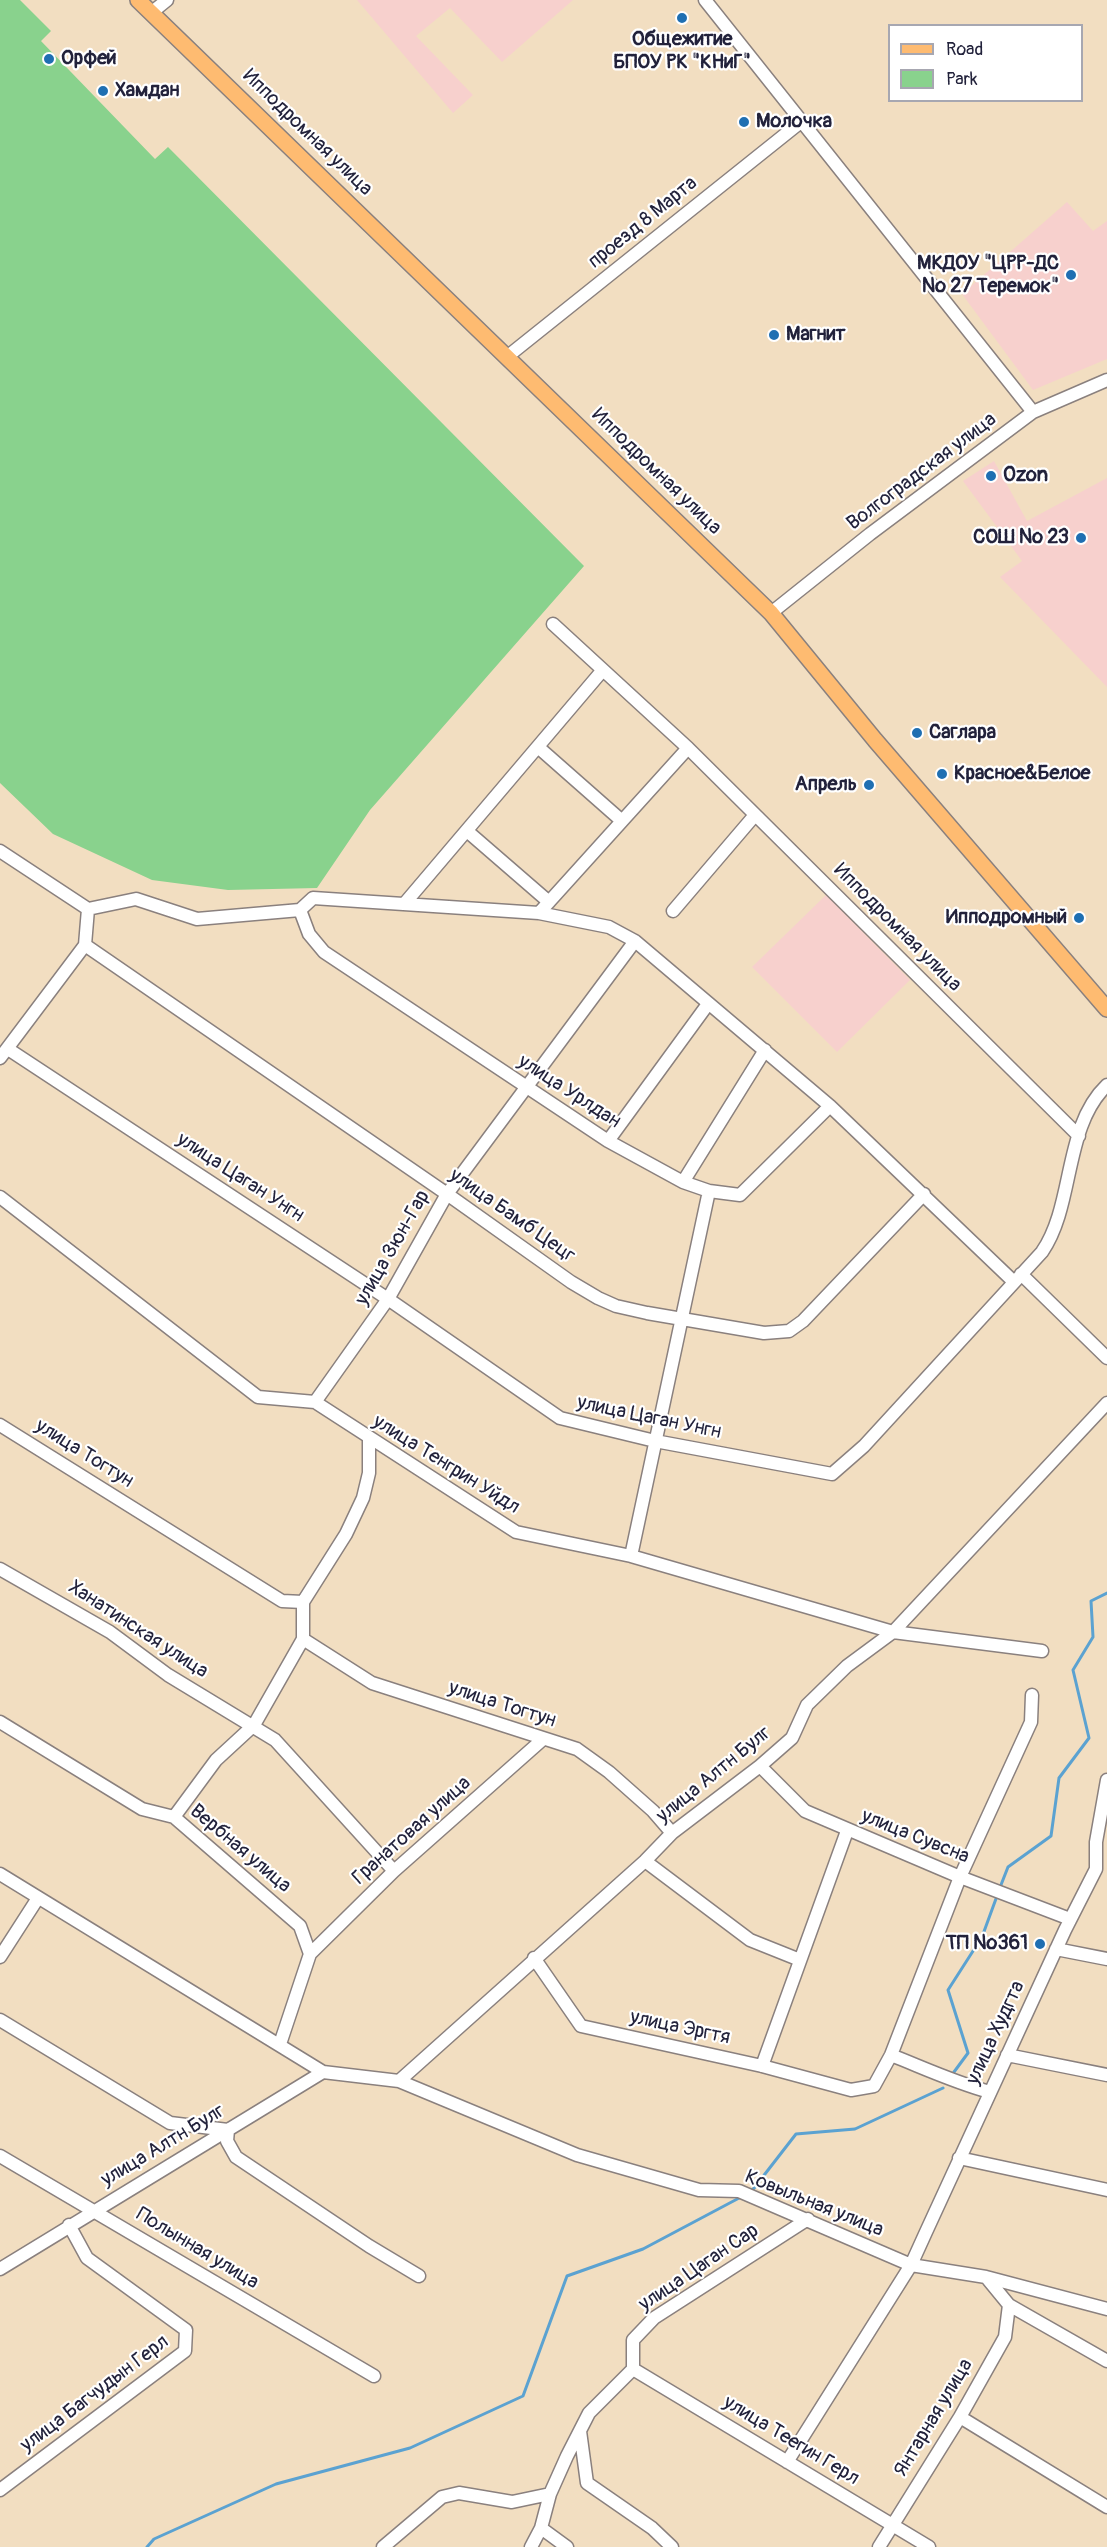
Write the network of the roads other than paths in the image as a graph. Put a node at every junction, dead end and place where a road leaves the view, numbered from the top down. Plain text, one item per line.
1 (138, 0) edge
2 (167, 0) edge
3 (705, 0) edge
4 (151, 13) junction
5 (802, 121) junction
6 (508, 356) junction
7 (1107, 380) edge
8 (1033, 412) junction
9 (771, 613) junction
10 (553, 624) dead end
11 (603, 671) junction
12 (538, 747) junction
13 (688, 748) junction
14 (755, 815) junction
15 (622, 821) junction
16 (466, 831) junction
17 (0, 851) edge
18 (549, 902) junction
19 (405, 903) junction
20 (88, 909) junction
21 (300, 910) junction
22 (673, 911) dead end
23 (539, 913) junction
24 (635, 942) junction
25 (84, 945) junction
26 (708, 1004) junction
27 (1107, 1009) edge
28 (765, 1050) junction
29 (4, 1053) edge
30 (1107, 1084) edge
31 (526, 1086) junction
32 (830, 1106) junction
33 (1079, 1136) junction
34 (608, 1141) junction
35 (683, 1182) junction
36 (709, 1191) junction
37 (447, 1194) junction
38 (924, 1194) junction
39 (0, 1197) edge
40 (1017, 1277) junction
41 (388, 1299) junction
42 (684, 1317) junction
43 (1107, 1358) edge
44 (315, 1402) junction
45 (1107, 1403) edge
46 (0, 1425) edge
47 (369, 1440) junction
48 (655, 1441) junction
49 (631, 1556) junction
50 (0, 1569) edge
51 (303, 1602) junction
52 (893, 1632) junction
53 (303, 1639) junction
54 (1042, 1651) dead end
55 (1032, 1695) dead end
56 (0, 1722) edge
57 (254, 1725) junction
58 (542, 1740) junction
59 (760, 1766) junction
60 (1107, 1779) edge
61 (174, 1817) junction
62 (848, 1831) junction
63 (672, 1833) junction
64 (1101, 1844) edge
65 (645, 1861) junction
66 (394, 1871) junction
67 (0, 1874) edge
68 (960, 1877) junction
69 (38, 1898) junction
70 (1070, 1919) junction
71 (1056, 1949) junction
72 (310, 1954) junction
73 (0, 1957) edge
74 (534, 1958) junction
75 (1107, 1959) edge
76 (801, 1960) junction
77 (0, 2020) edge
78 (280, 2044) junction
79 (891, 2055) junction
80 (1007, 2055) junction
81 (762, 2066) junction
82 (323, 2072) junction
83 (1107, 2074) edge
84 (399, 2081) junction
85 (990, 2092) junction
86 (228, 2130) junction
87 (0, 2156) edge
88 (959, 2158) junction
89 (1107, 2190) edge
90 (93, 2210) junction
91 (808, 2219) junction
92 (69, 2225) junction
93 (911, 2265) junction
94 (0, 2269) edge
95 (419, 2276) dead end
96 (986, 2277) junction
97 (1009, 2305) junction
98 (1107, 2309) edge
99 (1107, 2361) edge
100 (633, 2369) junction
101 (374, 2376) dead end
102 (960, 2417) junction
103 (580, 2431) junction
104 (787, 2462) junction
105 (0, 2490) edge
106 (550, 2494) junction
107 (1107, 2506) edge
108 (892, 2524) junction
109 (541, 2528) junction
110 (673, 2546) edge
111 (383, 2547) edge
112 (531, 2547) edge
113 (567, 2547) edge
114 (879, 2547) edge
115 (929, 2547) edge

1 - 4 main road, Ипподромная улица
2 - 4 street
3 - 5 street
4 - 6 main road, Ипподромная улица
5 - 6 street, проезд 8 Марта
5 - 8 street
6 - 9 main road, Ипподромная улица
7 - 8 street, Волгоградская улица
8 - 9 street, Волгоградская улица
9 - 27 main road, Ипподромная улица
10 - 11 street, Ипподромная улица
11 - 12 street
11 - 13 street, Ипподромная улица
12 - 15 street
12 - 16 street
13 - 14 street, Ипподромная улица
13 - 15 street
14 - 22 street
14 - 33 street, Ипподромная улица
15 - 18 street
16 - 18 street
16 - 19 street
17 - 20 street
18 - 23 street
19 - 21 street
19 - 23 street
20 - 21 street
20 - 25 street
21 - 31 street, улица Урлдан
23 - 24 street
24 - 26 street
24 - 31 street, улица Зюн-Гар
25 - 29 street
25 - 37 street, улица Бамб Цецг
26 - 28 street
26 - 34 street
28 - 32 street
28 - 35 street
29 - 41 street, улица Цаган Унгн
30 - 33 street, улица Цаган Унгн
31 - 34 street, улица Урлдан
31 - 37 street, улица Зюн-Гар
32 - 36 street, улица Урлдан
32 - 38 street
33 - 40 street, улица Цаган Унгн
34 - 35 street, улица Урлдан
35 - 36 street, улица Урлдан
36 - 42 street
37 - 41 street, улица Зюн-Гар
37 - 42 street, улица Бамб Цецг
38 - 40 street
38 - 42 street, улица Бамб Цецг
39 - 44 street, улица Тенгрин Уйдл
40 - 43 street
40 - 48 street, улица Цаган Унгн
41 - 44 street, улица Зюн-Гар
41 - 48 street, улица Цаган Унгн
42 - 48 street
44 - 47 street, улица Тенгрин Уйдл
45 - 52 street, улица Алтн Булг
46 - 51 street, улица Тогтун
47 - 49 street, улица Тенгрин Уйдл
47 - 51 street
48 - 49 street
49 - 52 street, улица Тенгрин Уйдл
50 - 57 street, Ханатинская улица
51 - 53 street
52 - 54 street, улица Тенгрин Уйдл
52 - 59 street, улица Алтн Булг
53 - 57 street
53 - 58 street, улица Тогтун
55 - 68 street
56 - 61 street, Вербная улица
57 - 61 street
57 - 66 street, Ханатинская улица
58 - 63 street, улица Тогтун
58 - 66 street, Гранатовая улица
59 - 62 street, улица Сувсна
59 - 63 street, улица Алтн Булг
60 - 64 street, улица Худгта
61 - 72 street, Вербная улица
62 - 68 street, улица Сувсна
62 - 76 street
63 - 65 street, улица Алтн Булг
64 - 70 street, улица Худгта
65 - 74 street, улица Алтн Булг
65 - 76 street
66 - 72 street, Гранатовая улица
67 - 69 street
68 - 70 street, улица Сувсна
68 - 79 street
69 - 73 street
69 - 78 street
70 - 71 street, улица Худгта
71 - 75 street
71 - 80 street, улица Худгта
72 - 78 street
74 - 81 street, улица Эргтя
74 - 84 street, улица Алтн Булг
76 - 81 street
77 - 86 street
78 - 82 street
79 - 81 street, улица Эргтя
79 - 85 street
80 - 83 street
80 - 85 street, улица Худгта
82 - 84 street, Ковыльная улица
82 - 86 street, улица Алтн Булг
84 - 91 street, Ковыльная улица
85 - 88 street, улица Худгта
86 - 90 street, улица Алтн Булг
86 - 95 street
87 - 90 street, Полынная улица
88 - 89 street
88 - 93 street, улица Худгта
90 - 92 street, улица Алтн Булг
90 - 101 street, Полынная улица
91 - 93 street, Ковыльная улица
91 - 100 street, улица Цаган Сар
92 - 94 street, улица Алтн Булг
92 - 105 street, улица Багчудын Герл
93 - 96 street, Ковыльная улица
93 - 104 street, улица Худгта
96 - 97 street
96 - 98 street, Ковыльная улица
97 - 99 street
97 - 102 street, Янтарная улица
100 - 103 street
100 - 104 street, улица Теегин Герл
102 - 107 street
102 - 108 street, Янтарная улица
103 - 106 street
103 - 110 street
104 - 108 street, улица Теегин Герл
106 - 109 street
106 - 111 street
108 - 114 street, Янтарная улица
108 - 115 street, улица Теегин Герл
109 - 112 street
109 - 113 street

